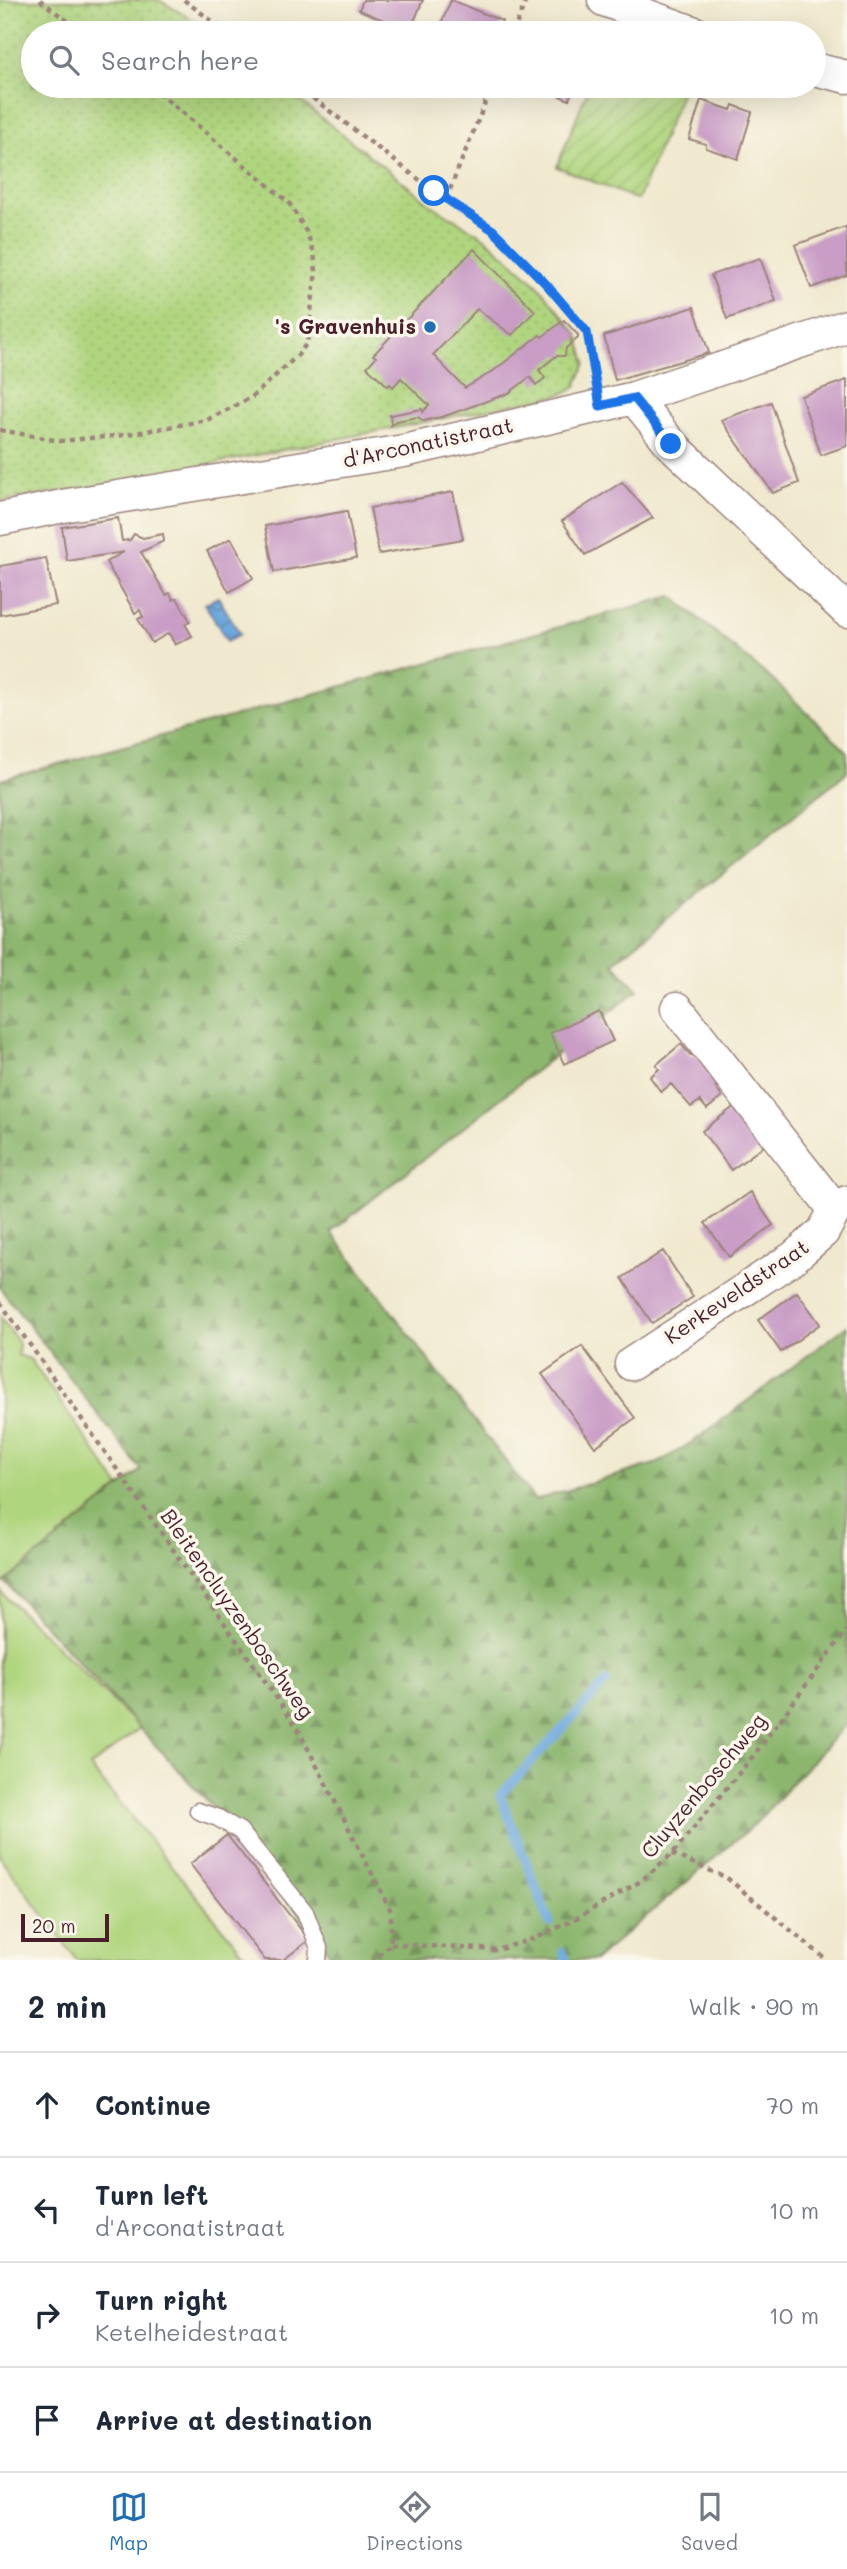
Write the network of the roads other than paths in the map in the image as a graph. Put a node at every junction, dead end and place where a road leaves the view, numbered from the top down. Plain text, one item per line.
1 (604, 0) edge
2 (662, 21) edge
3 (826, 72) edge
4 (847, 77) edge
5 (847, 326) edge
6 (634, 398) junction
7 (0, 519) edge
8 (847, 611) edge
9 (677, 1008) dead end
10 (841, 1206) edge
11 (631, 1364) dead end
12 (198, 1811) dead end
13 (318, 1960) edge

1 - 2 street
3 - 4 street
5 - 6 street, d'Arconatistraat
6 - 7 street, d'Arconatistraat
6 - 8 street
9 - 10 street, Kerkeveldstraat
10 - 11 street, Kerkeveldstraat
12 - 13 lane

